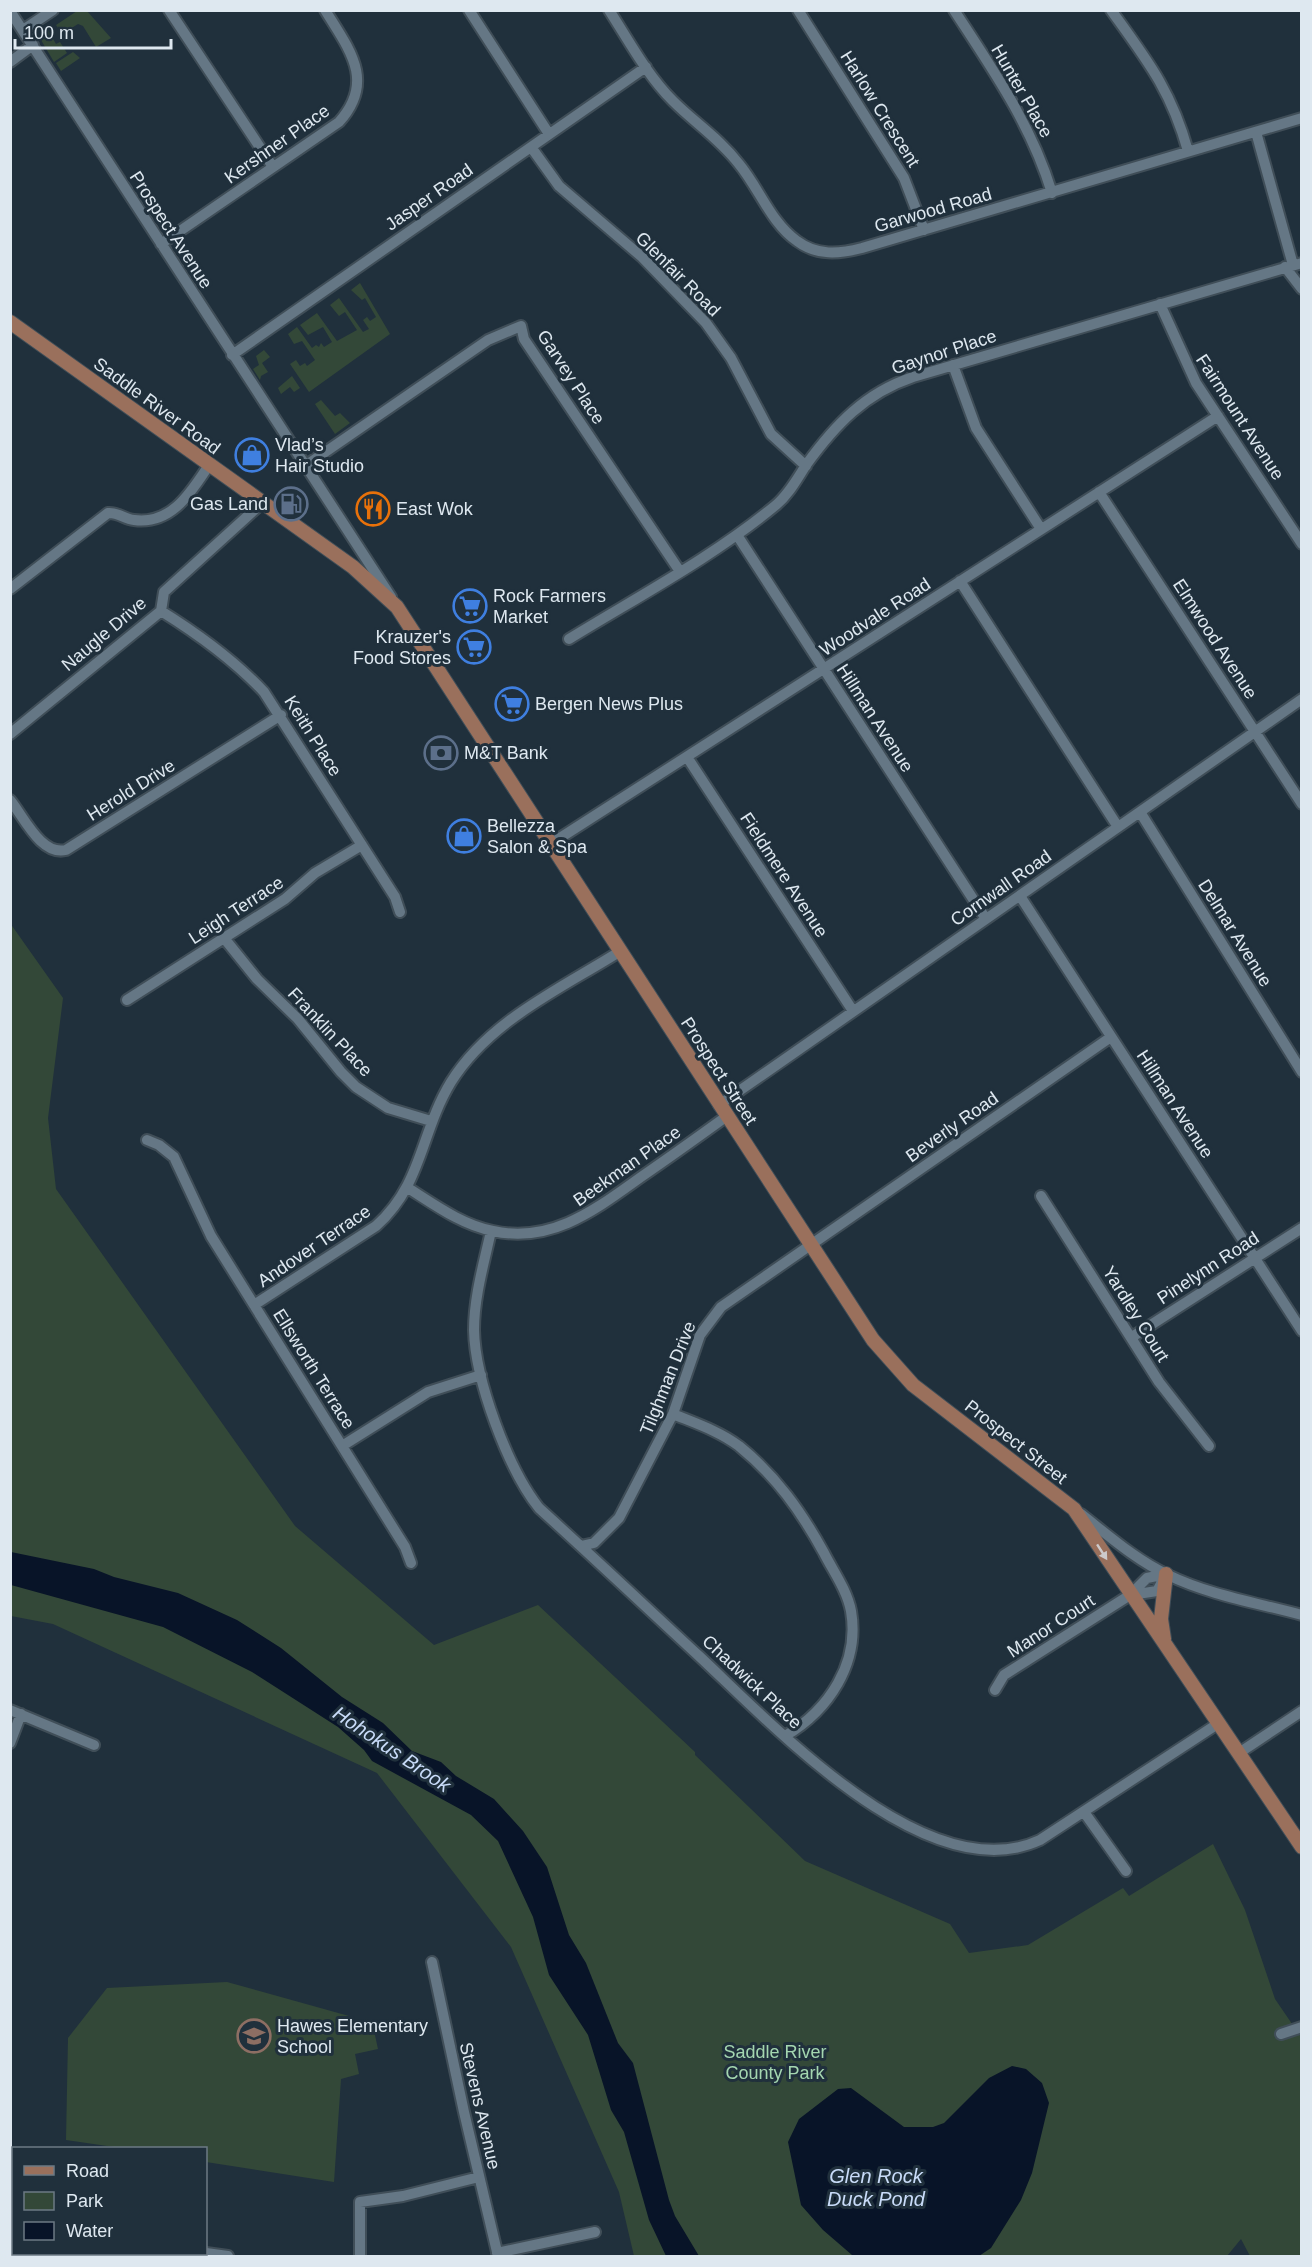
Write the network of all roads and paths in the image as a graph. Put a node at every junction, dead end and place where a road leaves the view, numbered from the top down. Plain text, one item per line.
1 (53, 10) edge
2 (169, 10) edge
3 (325, 10) edge
4 (469, 10) edge
5 (609, 10) edge
6 (798, 10) edge
7 (954, 10) edge
8 (1111, 10) edge
9 (10, 11) edge
10 (23, 30) junction
11 (33, 45) junction
12 (10, 62) edge
13 (646, 67) junction
14 (1302, 118) edge
15 (1256, 132) junction
16 (549, 134) junction
17 (531, 147) junction
18 (1188, 151) junction
19 (273, 167) junction
20 (1052, 192) junction
21 (924, 230) junction
22 (161, 244) junction
23 (1293, 265) edge
24 (1302, 290) edge
25 (1160, 304) junction
26 (10, 322) edge
27 (232, 355) junction
28 (953, 365) junction
29 (1218, 416) junction
30 (209, 465) junction
31 (305, 466) junction
32 (806, 466) junction
33 (1099, 492) junction
34 (262, 503) junction
35 (1041, 529) junction
36 (737, 535) junction
37 (1302, 543) edge
38 (679, 570) junction
39 (960, 581) junction
40 (10, 589) edge
41 (397, 607) junction
42 (161, 611) junction
43 (570, 639) dead end
44 (824, 669) junction
45 (1302, 699) edge
46 (281, 714) junction
47 (1255, 732) junction
48 (10, 734) edge
49 (687, 757) junction
50 (10, 800) edge
51 (1302, 804) edge
52 (1140, 812) junction
53 (1118, 827) junction
54 (362, 844) junction
55 (549, 845) junction
56 (1020, 896) junction
57 (400, 912) dead end
58 (986, 919) junction
59 (224, 938) junction
60 (619, 952) junction
61 (127, 1000) dead end
62 (853, 1011) junction
63 (1111, 1037) junction
64 (1302, 1072) edge
65 (723, 1111) junction
66 (431, 1121) junction
67 (147, 1140) dead end
68 (408, 1188) junction
69 (1041, 1196) dead end
70 (1302, 1228) edge
71 (491, 1231) junction
72 (811, 1245) junction
73 (1254, 1257) junction
74 (254, 1305) junction
75 (1302, 1330) edge
76 (1132, 1337) junction
77 (481, 1375) junction
78 (673, 1414) junction
79 (342, 1446) junction
80 (1209, 1446) dead end
81 (1074, 1509) junction
82 (581, 1546) junction
83 (411, 1563) dead end
84 (1167, 1574) junction
85 (1130, 1595) junction
86 (1302, 1615) edge
87 (1164, 1641) junction
88 (995, 1690) dead end
89 (1302, 1711) edge
90 (16, 1712) edge
91 (1219, 1723) junction
92 (785, 1736) junction
93 (10, 1743) edge
94 (94, 1745) dead end
95 (1239, 1753) junction
96 (1083, 1812) junction
97 (1302, 1847) edge
98 (1126, 1871) dead end
99 (432, 1962) dead end
100 (1302, 2027) edge
101 (1281, 2034) dead end
102 (479, 2177) junction
103 (595, 2232) dead end
104 (207, 2253) edge
105 (498, 2255) edge
106 (228, 2256) edge
107 (360, 2256) edge

1 - 10 street
2 - 19 street
3 - 19 street, Kershner Place
4 - 16 street
5 - 13 street, Garwood Road
6 - 21 street, Harlow Crescent
7 - 20 street, Hunter Place
8 - 18 street
9 - 10 street, Prospect Avenue
10 - 11 street, Prospect Avenue
11 - 12 street
11 - 22 street, Prospect Avenue
13 - 16 street, Jasper Road
13 - 21 street, Garwood Road
14 - 15 street, Garwood Road
15 - 18 street, Garwood Road
15 - 23 street
16 - 17 street, Jasper Road
17 - 27 street, Jasper Road
17 - 32 street, Glenfair Road
18 - 20 street, Garwood Road
19 - 22 street, Kershner Place
20 - 21 street, Garwood Road
22 - 27 street, Prospect Avenue
23 - 24 street
23 - 25 street, Gaynor Place
25 - 28 street, Gaynor Place
25 - 29 street, Fairmount Avenue
26 - 30 main road, Saddle River Road
27 - 31 street, Prospect Avenue
28 - 32 street, Gaynor Place
28 - 35 street
29 - 33 street, Woodvale Road
29 - 37 street, Fairmount Avenue
30 - 34 main road, Saddle River Road
30 - 40 street
31 - 38 street, Garvey Place
31 - 41 street, Prospect Street
32 - 36 street, Gaynor Place
33 - 35 street, Woodvale Road
33 - 47 street, Elmwood Avenue
34 - 41 main road, Saddle River Road
34 - 42 street, Naugle Drive
35 - 39 street, Woodvale Road
36 - 38 street, Gaynor Place
36 - 44 street, Hillman Avenue
38 - 43 street, Gaynor Place
39 - 44 street, Woodvale Road
39 - 53 street
41 - 55 main road, Prospect Street
42 - 46 street, Keith Place
42 - 48 street, Naugle Drive
44 - 49 street, Woodvale Road
44 - 58 street, Hillman Avenue
45 - 47 street, Cornwall Road
46 - 50 street, Herold Drive
46 - 54 street, Keith Place
47 - 51 street, Elmwood Avenue
47 - 52 street, Cornwall Road
49 - 55 street, Woodvale Road
49 - 62 street, Fieldmere Avenue
52 - 53 street, Cornwall Road
52 - 64 street, Delmar Avenue
53 - 56 street, Cornwall Road
54 - 57 street, Keith Place
54 - 59 street, Leigh Terrace
55 - 60 main road, Prospect Street
56 - 58 street, Cornwall Road
56 - 63 street, Hillman Avenue
58 - 62 street, Cornwall Road
59 - 61 street, Leigh Terrace
59 - 66 street, Franklin Place
60 - 65 main road, Prospect Street
60 - 66 street, Andover Terrace
62 - 65 street, Cornwall Road
63 - 72 street, Beverly Road
63 - 73 street, Hillman Avenue
65 - 71 street, Beekman Place
65 - 72 main road, Prospect Street
66 - 68 street, Andover Terrace
67 - 74 street, Ellsworth Terrace
68 - 71 street, Beekman Place
68 - 74 street, Andover Terrace
69 - 76 street, Yardley Court
70 - 73 street, Pinelynn Road
71 - 77 street, Chadwick Place
72 - 78 street, Tilghman Drive
72 - 81 main road, Prospect Street
73 - 75 street, Hillman Avenue
73 - 76 street, Pinelynn Road
74 - 79 street, Ellsworth Terrace
76 - 80 street, Yardley Court
77 - 79 street
77 - 82 street, Chadwick Place
78 - 82 street, Tilghman Drive
78 - 92 street
79 - 83 street, Ellsworth Terrace
81 - 84 street
81 -> 85 main road, Prospect Street
82 - 92 street, Chadwick Place
84 - 85 street, Manor Court
84 - 86 street
84 - 87 main road
85 - 87 main road, Prospect Street
85 - 88 street, Manor Court
87 - 91 main road, Prospect Street
89 - 95 street
90 - 93 street
90 - 94 street
91 - 95 main road, Prospect Street
91 - 96 street, Chadwick Place
92 - 96 street, Chadwick Place
95 - 97 main road, Prospect Street
96 - 98 street
99 - 102 street, Stevens Avenue
100 - 101 street
102 - 105 street, Stevens Avenue
102 - 107 street
103 - 105 street
104 - 106 street

